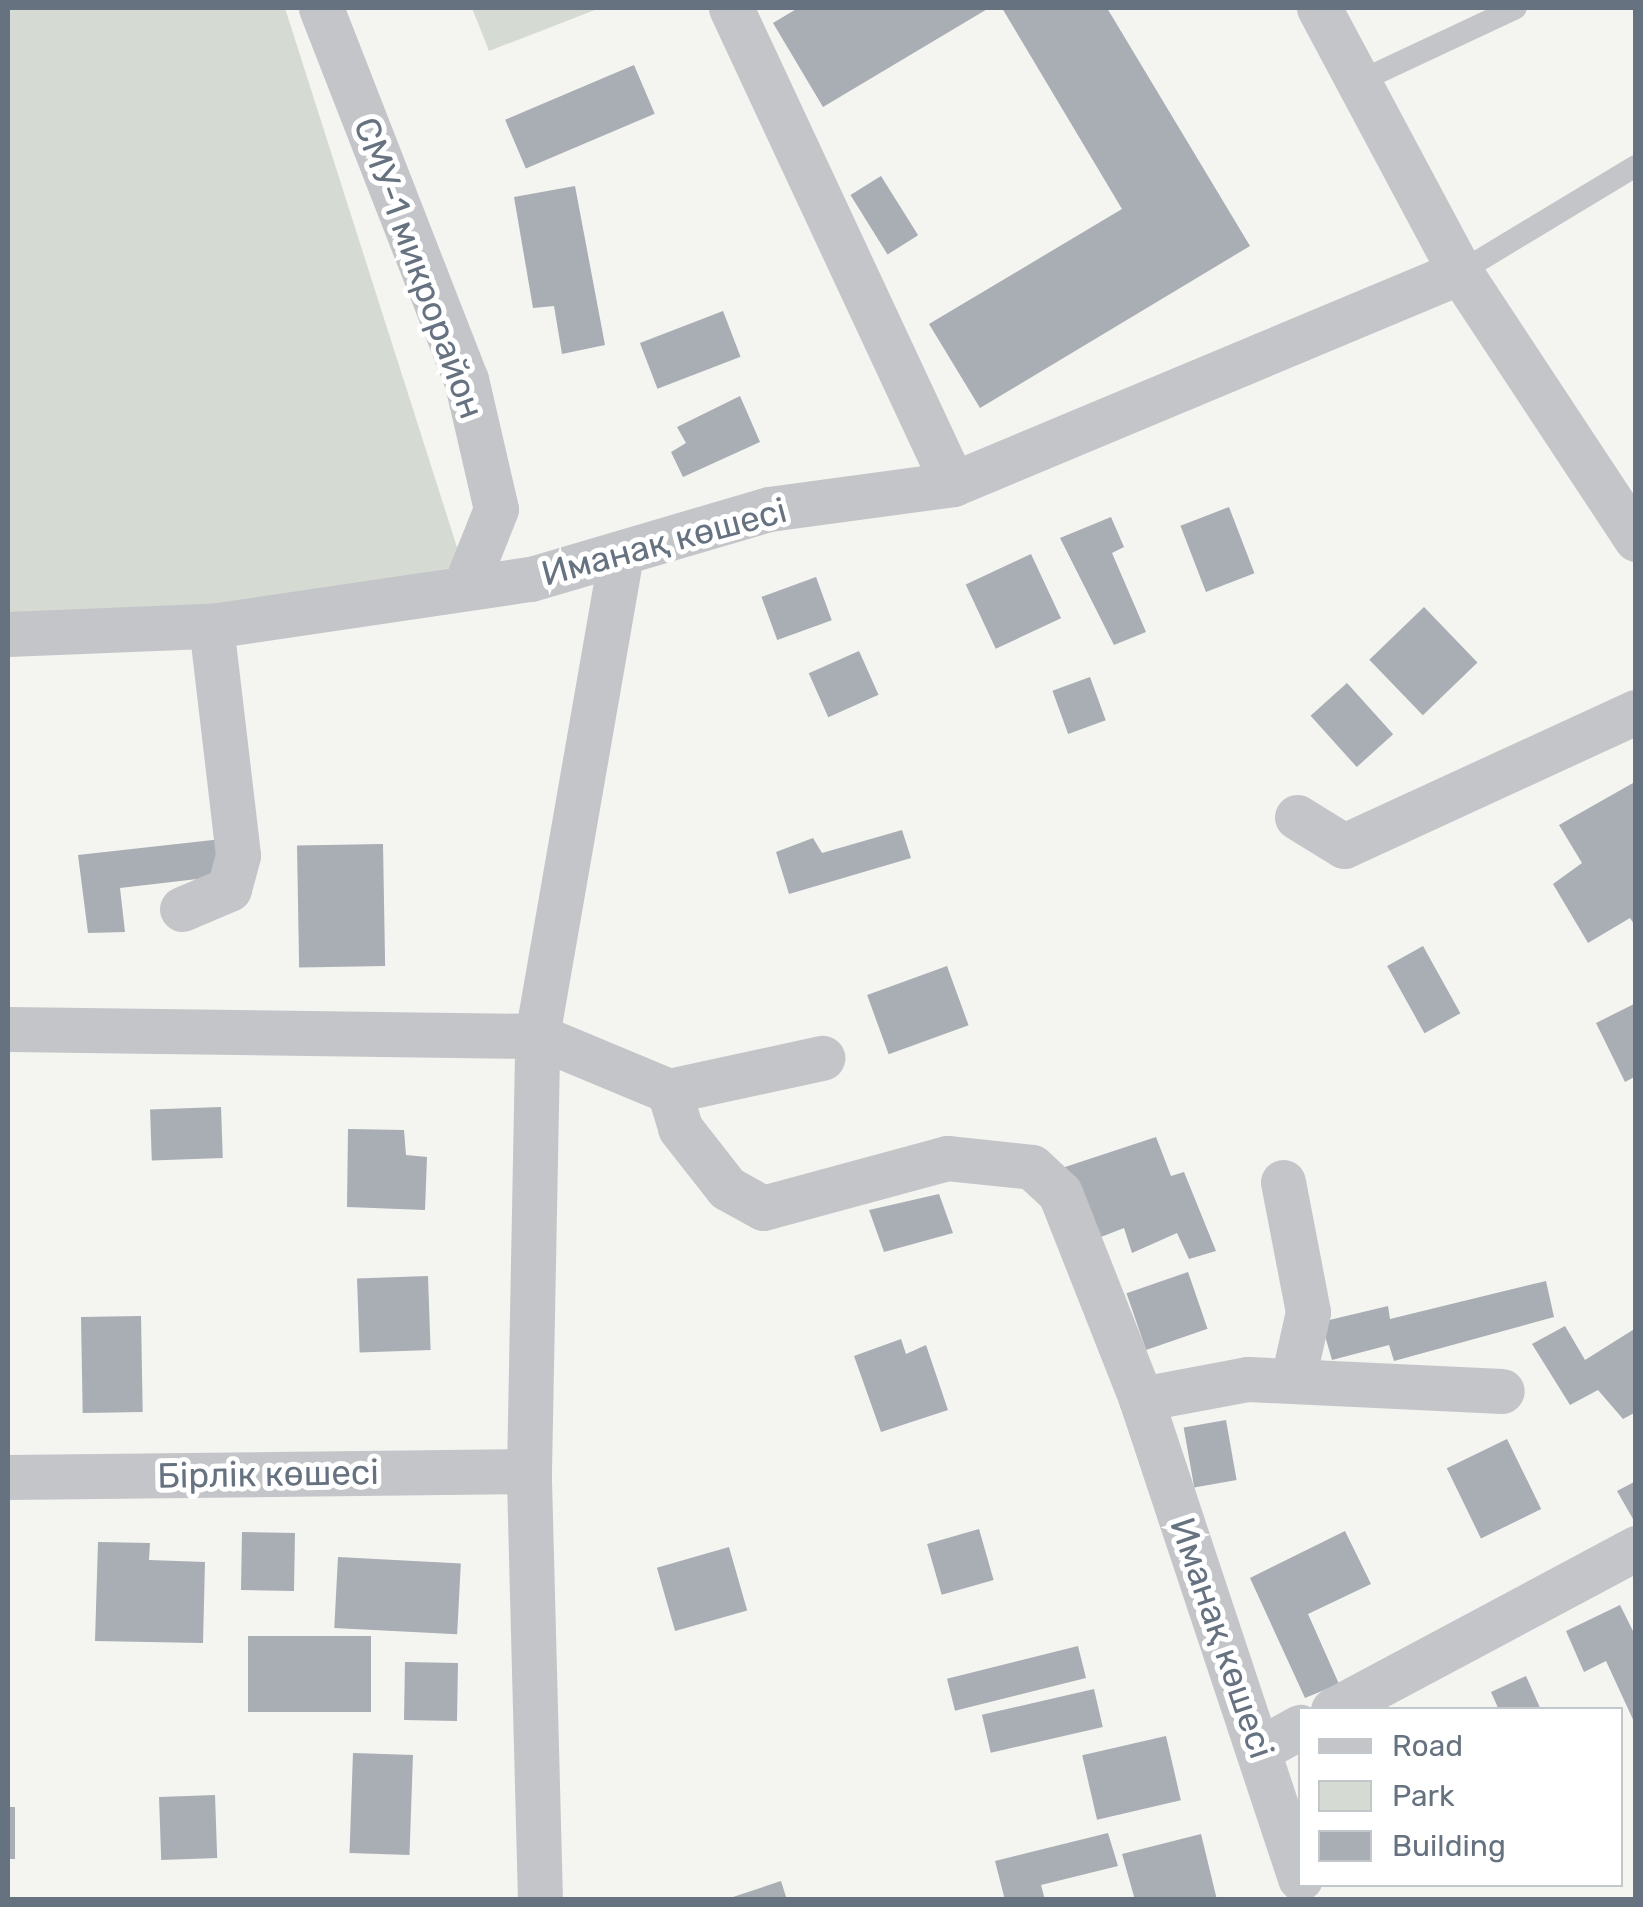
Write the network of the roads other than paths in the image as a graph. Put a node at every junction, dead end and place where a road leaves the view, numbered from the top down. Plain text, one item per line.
1 (322, 8) edge
2 (731, 8) edge
3 (1319, 8) edge
4 (1516, 8) edge
5 (1358, 82) junction
6 (1636, 166) edge
7 (1460, 272) junction
8 (953, 484) junction
9 (1636, 538) edge
10 (620, 560) junction
11 (465, 587) junction
12 (211, 626) junction
13 (8, 634) edge
14 (1636, 712) edge
15 (1297, 818) dead end
16 (182, 909) dead end
17 (8, 1028) edge
18 (537, 1036) junction
19 (822, 1058) dead end
20 (668, 1092) junction
21 (1283, 1182) dead end
22 (1293, 1379) junction
23 (1502, 1391) dead end
24 (1140, 1399) junction
25 (529, 1470) junction
26 (8, 1478) edge
27 (1636, 1548) edge
28 (1339, 1707) edge
29 (1298, 1728) edge
30 (1260, 1749) junction
31 (1298, 1868) edge
32 (540, 1900) edge

1 - 11 street, СМУ-1 микрорайон
2 - 8 street
3 - 5 street
4 - 5 lane
5 - 7 street
6 - 7 lane
7 - 8 street, Иманақ көшесі
7 - 9 street
8 - 10 street, Иманақ көшесі
10 - 11 street, Иманақ көшесі
10 - 18 street
11 - 12 street, Иманақ көшесі
12 - 13 street, Иманақ көшесі
12 - 16 street
14 - 15 street
17 - 18 street
18 - 20 street
18 - 25 street
19 - 20 street
20 - 24 street, Иманақ көшесі
21 - 22 street
22 - 23 street
22 - 24 street
24 - 30 street, Иманақ көшесі
25 - 26 street, Бірлік көшесі
25 - 32 street
27 - 28 street
29 - 30 street
30 - 31 street, Иманақ көшесі

